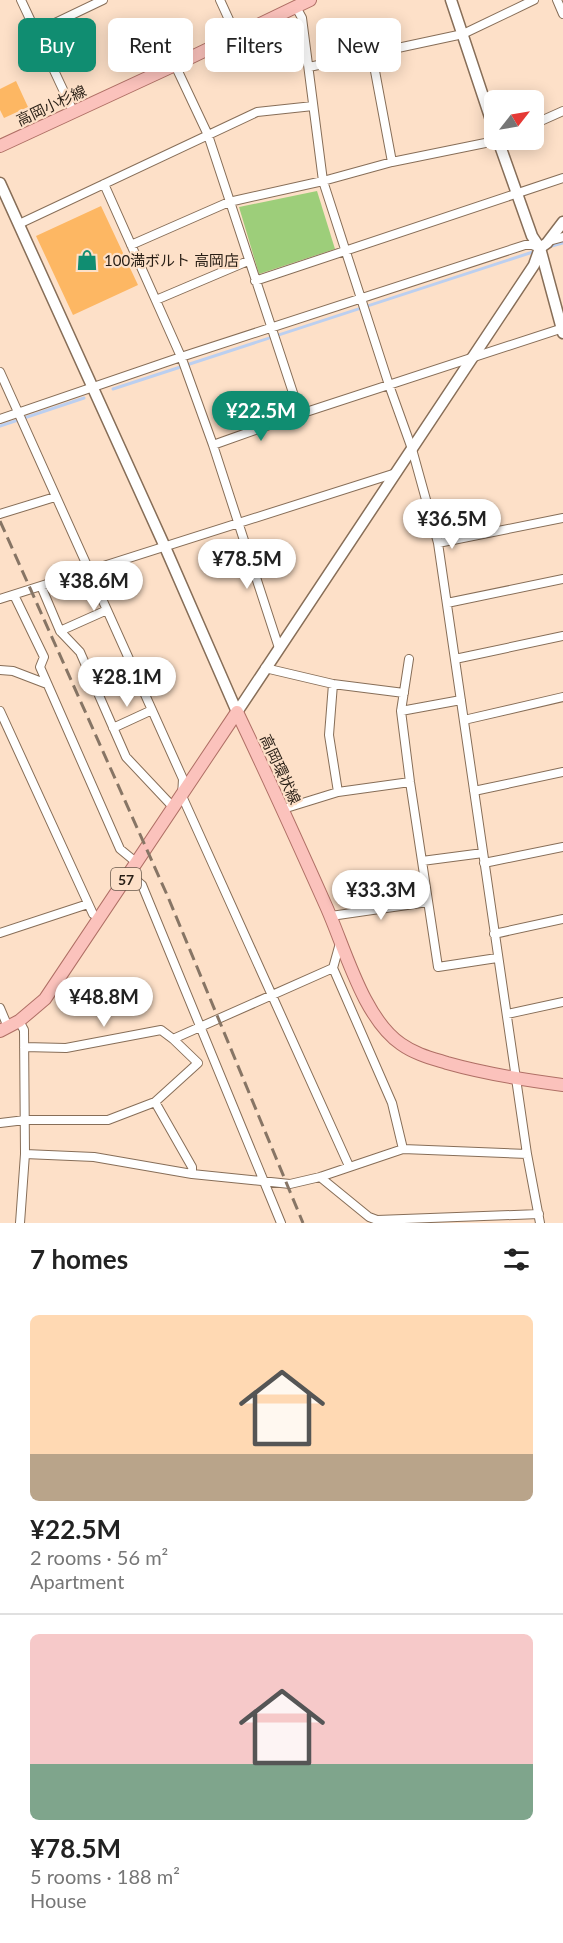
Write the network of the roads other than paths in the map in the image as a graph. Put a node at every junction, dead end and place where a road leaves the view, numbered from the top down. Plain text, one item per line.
1 (21, 0) edge
2 (103, 0) edge
3 (220, 0) edge
4 (310, 0) edge
5 (451, 0) edge
6 (534, 0) edge
7 (557, 0) edge
8 (296, 7) junction
9 (563, 14) edge
10 (29, 18) edge
11 (65, 18) edge
12 (228, 18) edge
13 (273, 18) edge
14 (463, 34) junction
15 (401, 48) edge
16 (316, 67) edge
17 (309, 68) junction
18 (55, 72) edge
19 (159, 72) edge
20 (178, 72) edge
21 (375, 72) edge
22 (484, 96) edge
23 (313, 106) junction
24 (73, 111) junction
25 (563, 111) edge
26 (544, 120) edge
27 (208, 135) junction
28 (484, 141) edge
29 (0, 146) edge
30 (502, 150) edge
31 (392, 162) junction
32 (563, 177) edge
33 (323, 181) junction
34 (0, 183) edge
35 (104, 184) junction
36 (517, 193) junction
37 (229, 202) junction
38 (563, 222) edge
39 (19, 224) junction
40 (563, 237) edge
41 (131, 245) junction
42 (542, 250) junction
43 (344, 251) junction
44 (249, 261) junction
45 (255, 281) junction
46 (362, 299) junction
47 (156, 300) junction
48 (271, 328) junction
49 (563, 330) edge
50 (474, 356) junction
51 (182, 358) junction
52 (0, 372) edge
53 (389, 385) junction
54 (92, 388) junction
55 (19, 414) junction
56 (300, 414) junction
57 (0, 420) edge
58 (213, 445) junction
59 (412, 449) junction
60 (397, 472) junction
61 (55, 497) junction
62 (0, 514) edge
63 (563, 518) edge
64 (238, 524) junction
65 (438, 543) junction
66 (165, 546) junction
67 (89, 571) junction
68 (563, 579) edge
69 (41, 586) junction
70 (14, 595) junction
71 (0, 599) edge
72 (447, 603) junction
73 (107, 610) junction
74 (60, 631) junction
75 (563, 636) edge
76 (279, 648) junction
77 (409, 659) dead end
78 (455, 659) junction
79 (266, 668) junction
80 (0, 670) edge
81 (47, 684) junction
82 (333, 684) junction
83 (404, 693) junction
84 (563, 697) edge
85 (461, 700) junction
86 (152, 710) junction
87 (0, 711) edge
88 (401, 711) junction
89 (237, 712) junction
90 (464, 720) junction
91 (113, 728) junction
92 (563, 772) edge
93 (410, 782) junction
94 (474, 791) junction
95 (338, 792) junction
96 (182, 796) junction
97 (174, 808) junction
98 (283, 809) junction
99 (563, 846) edge
100 (483, 853) junction
101 (422, 861) junction
102 (137, 863) junction
103 (484, 863) junction
104 (129, 874) junction
105 (428, 902) junction
106 (88, 904) junction
107 (331, 916) junction
108 (99, 918) junction
109 (563, 919) edge
110 (0, 933) edge
111 (494, 934) junction
112 (340, 941) junction
113 (498, 958) junction
114 (333, 968) junction
115 (272, 995) junction
116 (563, 1002) edge
117 (0, 1008) edge
118 (507, 1014) junction
119 (9, 1026) edge
120 (200, 1026) junction
121 (173, 1039) junction
122 (24, 1047) junction
123 (517, 1080) junction
124 (563, 1085) edge
125 (155, 1102) junction
126 (25, 1120) junction
127 (0, 1124) edge
128 (403, 1149) junction
129 (26, 1154) junction
130 (527, 1154) junction
131 (349, 1166) junction
132 (192, 1174) junction
133 (320, 1177) junction
134 (266, 1183) junction
135 (539, 1214) junction
136 (409, 1221) edge
137 (20, 1223) edge
138 (281, 1223) edge
139 (540, 1223) edge

1 - 10 street
2 - 11 street
3 - 12 street
4 - 8 main road, 高岡小杉線
5 - 14 street
6 - 14 street
7 - 9 street
8 - 13 main road, 高岡小杉線
8 - 17 street
14 - 15 street
14 - 22 street
16 - 17 street
17 - 23 street
18 - 24 street
19 - 24 main road, 高岡小杉線
20 - 27 street
21 - 31 street
23 - 27 street
23 - 33 street
24 - 29 main road, 高岡小杉線
25 - 26 street
27 - 35 street
27 - 37 street
28 - 31 street
30 - 36 street
31 - 33 street
32 - 36 street
33 - 37 street
33 - 43 street
34 - 39 street
35 - 39 street
35 - 41 street
36 - 42 street
36 - 43 street
37 - 41 street
37 - 44 street
38 - 42 street
39 - 54 street
40 - 42 street
41 - 47 street
42 - 46 street
42 - 49 street
42 - 50 street
43 - 45 street
43 - 46 street
44 - 45 street
44 - 47 street
45 - 48 street
46 - 48 street
46 - 53 street
47 - 51 street
48 - 51 street
48 - 56 street
49 - 50 street
50 - 53 street
50 - 59 street
51 - 54 street
51 - 58 street
52 - 55 street
53 - 56 street
53 - 59 street
54 - 55 street
54 - 66 street
55 - 57 street
55 - 61 street
56 - 58 street
58 - 64 street
59 - 60 street
59 - 65 street
60 - 64 street
60 - 76 street
61 - 62 street
61 - 67 street
63 - 65 street
64 - 66 street
64 - 76 street
65 - 72 street
66 - 67 street
66 - 89 street
67 - 69 street
67 - 73 street
68 - 72 street
69 - 70 street
69 - 74 street
70 - 71 street
70 - 81 street
72 - 78 street
73 - 74 street
73 - 86 street
74 - 91 street
75 - 78 street
76 - 79 street
77 - 83 street
78 - 85 street
79 - 82 street
79 - 89 street
80 - 81 street
81 - 102 street
82 - 83 street
82 - 95 street
83 - 88 street
84 - 90 street
85 - 88 street
85 - 90 street
86 - 91 street
86 - 96 street
87 - 106 street
88 - 93 street
89 - 96 main road, 57
89 - 98 main road, 高岡環状線
90 - 94 street
91 - 97 street
92 - 94 street
93 - 95 street
93 - 101 street
94 - 100 street
95 - 98 street
96 - 97 main road, 57
96 - 115 street
97 - 102 main road, 57
98 - 107 main road, 高岡環状線
99 - 103 street
100 - 101 street
100 - 103 street
101 - 105 street
102 - 104 main road, 57
103 - 111 street
104 - 108 main road, 57
104 - 120 street
105 - 107 street
105 - 113 street
106 - 108 street
106 - 110 street
107 - 112 main road, 高岡環状線
108 - 119 main road, 57
109 - 111 street
111 - 113 street
112 - 114 street
112 - 123 main road, 高岡環状線
113 - 118 street
114 - 115 street
114 - 128 street
115 - 120 street
115 - 131 street
116 - 118 street
117 - 119 street
118 - 123 street
119 - 122 street
120 - 121 street
120 - 134 street
121 - 122 street
121 - 125 street
122 - 126 street
123 - 124 main road, 高岡環状線
123 - 130 street
125 - 126 street
125 - 132 street
126 - 127 street
126 - 129 street
128 - 130 street
128 - 131 street
129 - 132 street
129 - 137 street
130 - 135 street
131 - 133 street
132 - 134 street
133 - 134 street
133 - 136 street
134 - 138 street
135 - 136 street
135 - 139 street

